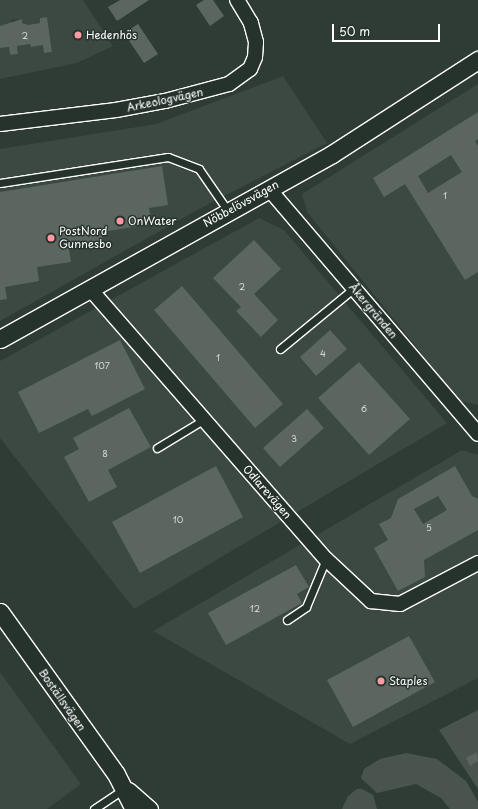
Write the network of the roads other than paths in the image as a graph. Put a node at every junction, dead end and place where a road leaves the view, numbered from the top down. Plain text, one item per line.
1 (237, 0) edge
2 (478, 60) edge
3 (0, 124) edge
4 (0, 183) edge
5 (270, 188) junction
6 (228, 211) junction
7 (354, 288) junction
8 (91, 290) junction
9 (0, 339) edge
10 (280, 349) dead end
11 (203, 420) junction
12 (478, 434) edge
13 (157, 448) dead end
14 (326, 559) junction
15 (478, 563) edge
16 (0, 612) edge
17 (288, 620) dead end
18 (125, 788) junction
19 (94, 809) edge
20 (134, 809) edge
21 (149, 809) edge

1 - 3 street, Arkeologvägen
2 - 5 street, Nöbbelövsvägen
4 - 6 lane
5 - 6 street, Nöbbelövsvägen
5 - 7 street, Åkergränden
6 - 8 street, Nöbbelövsvägen
7 - 10 lane
7 - 12 street, Åkergränden
8 - 9 street, Nöbbelövsvägen
8 - 11 street, Odlarevägen
11 - 13 lane
11 - 14 street, Odlarevägen
14 - 15 street, Odlarevägen
14 - 17 lane
16 - 18 street, Boställsvägen
18 - 19 lane
18 - 20 street, Boställsvägen
18 - 21 street, Boställsvägen

